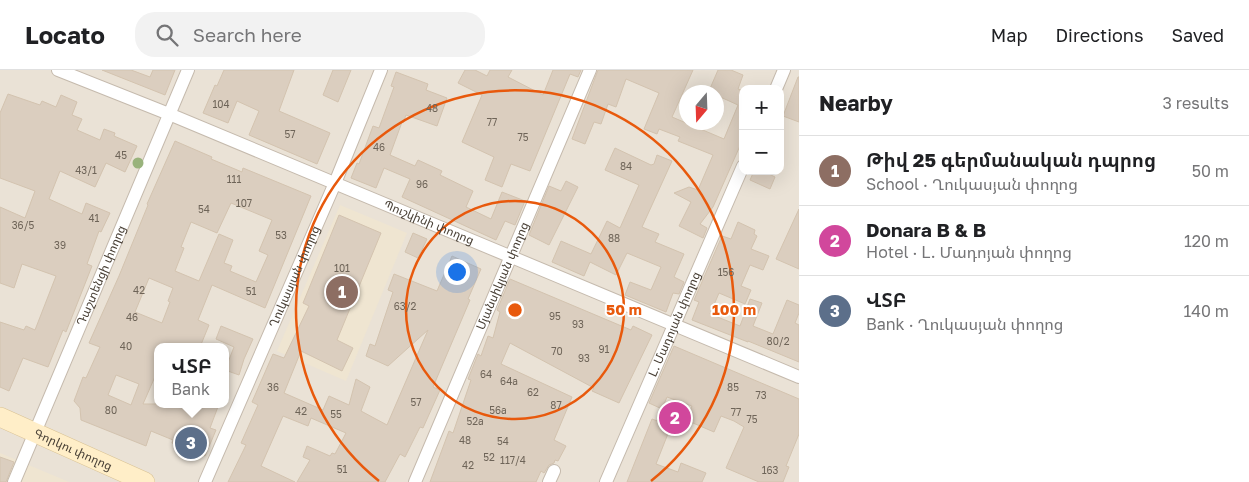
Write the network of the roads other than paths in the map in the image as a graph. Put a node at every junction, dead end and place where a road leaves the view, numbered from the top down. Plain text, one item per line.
1 (58, 70) edge
2 (188, 70) edge
3 (382, 70) edge
4 (590, 70) edge
5 (784, 70) edge
6 (778, 85) edge
7 (169, 114) junction
8 (739, 175) edge
9 (335, 183) junction
10 (511, 257) junction
11 (674, 325) junction
12 (799, 377) edge
13 (0, 417) edge
14 (35, 432) junction
15 (14, 482) edge
16 (145, 482) edge
17 (205, 482) edge
18 (415, 482) edge
19 (606, 482) edge

1 - 7 street, Պուշկինի փողոց
2 - 7 street, Դաշտենցի փողոց
3 - 9 street, Ղուկասյան փողոց
4 - 10 street, Մյանսիկյան փողոց
5 - 6 street
7 - 9 street, Պուշկինի փողոց
7 - 14 street, Դաշտենցի փողոց
8 - 11 street, L. Մադոյան փողոց
9 - 10 street, Պուշկինի փողոց
9 - 17 street, Ղուկասյան փողոց
10 - 11 street, Պուշկինի փողոց
10 - 18 street, Մյանսիկյան փողոց
11 - 12 street, Պուշկինի փողոց
11 - 19 street, L. Մադոյան փողոց
13 - 14 main road, Գորկու փողոց
14 - 15 street, Դաշտենցի փողոց
14 - 16 main road, Գորկու փողոց

